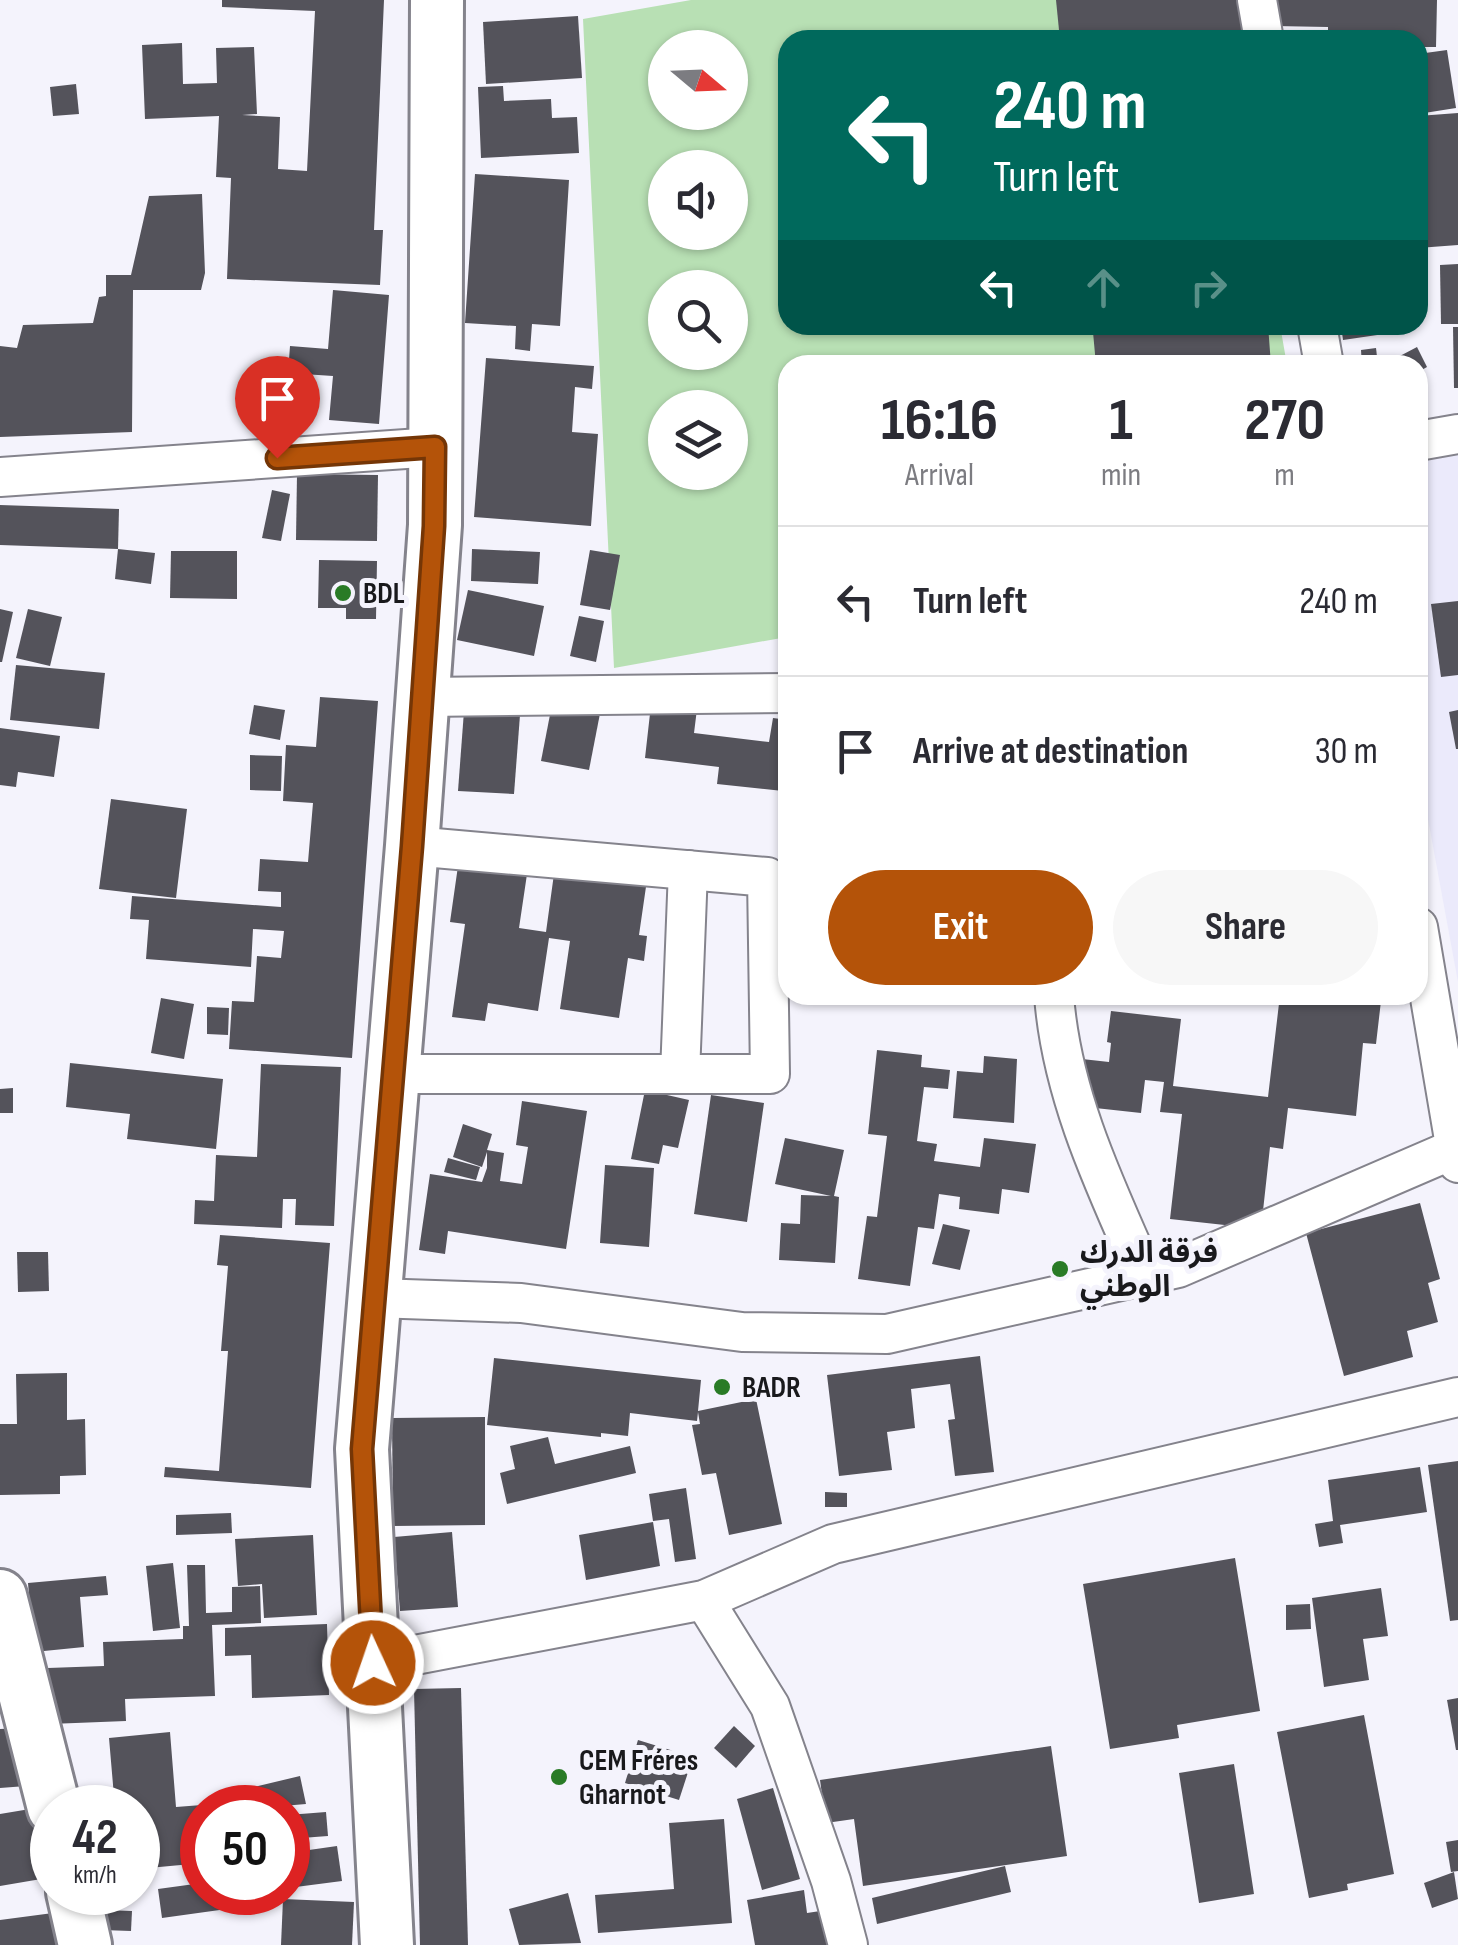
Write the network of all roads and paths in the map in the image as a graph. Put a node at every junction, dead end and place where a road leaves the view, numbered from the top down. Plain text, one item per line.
1 (1256, 0) edge
2 (446, 1) edge
3 (1262, 30) edge
4 (1458, 434) edge
5 (1428, 439) edge
6 (435, 447) junction
7 (0, 477) edge
8 (778, 693) edge
9 (423, 697) junction
10 (412, 846) junction
11 (688, 870) junction
12 (1428, 987) edge
13 (1055, 1005) edge
14 (394, 1074) junction
15 (680, 1074) junction
16 (1456, 1156) edge
17 (1146, 1276) junction
18 (376, 1298) junction
19 (1458, 1398) edge
20 (0, 1596) edge
21 (704, 1600) junction
22 (373, 1663) junction
23 (48, 1785) edge
24 (78, 1915) edge
25 (85, 1945) edge
26 (387, 1945) edge
27 (848, 1945) edge

1 - 3 street
2 - 6 main road
4 - 5 street
6 - 7 street
6 - 9 main road
8 - 9 street
9 - 10 main road
10 - 11 street
10 - 14 main road
11 - 15 street
11 - 15 street
12 - 16 street
13 - 17 street
14 - 15 street
14 - 18 main road
16 - 17 street
17 - 18 street
18 - 22 main road
19 - 21 street
20 - 23 main road
21 - 22 street
21 - 27 street
22 - 26 main road
24 - 25 main road

